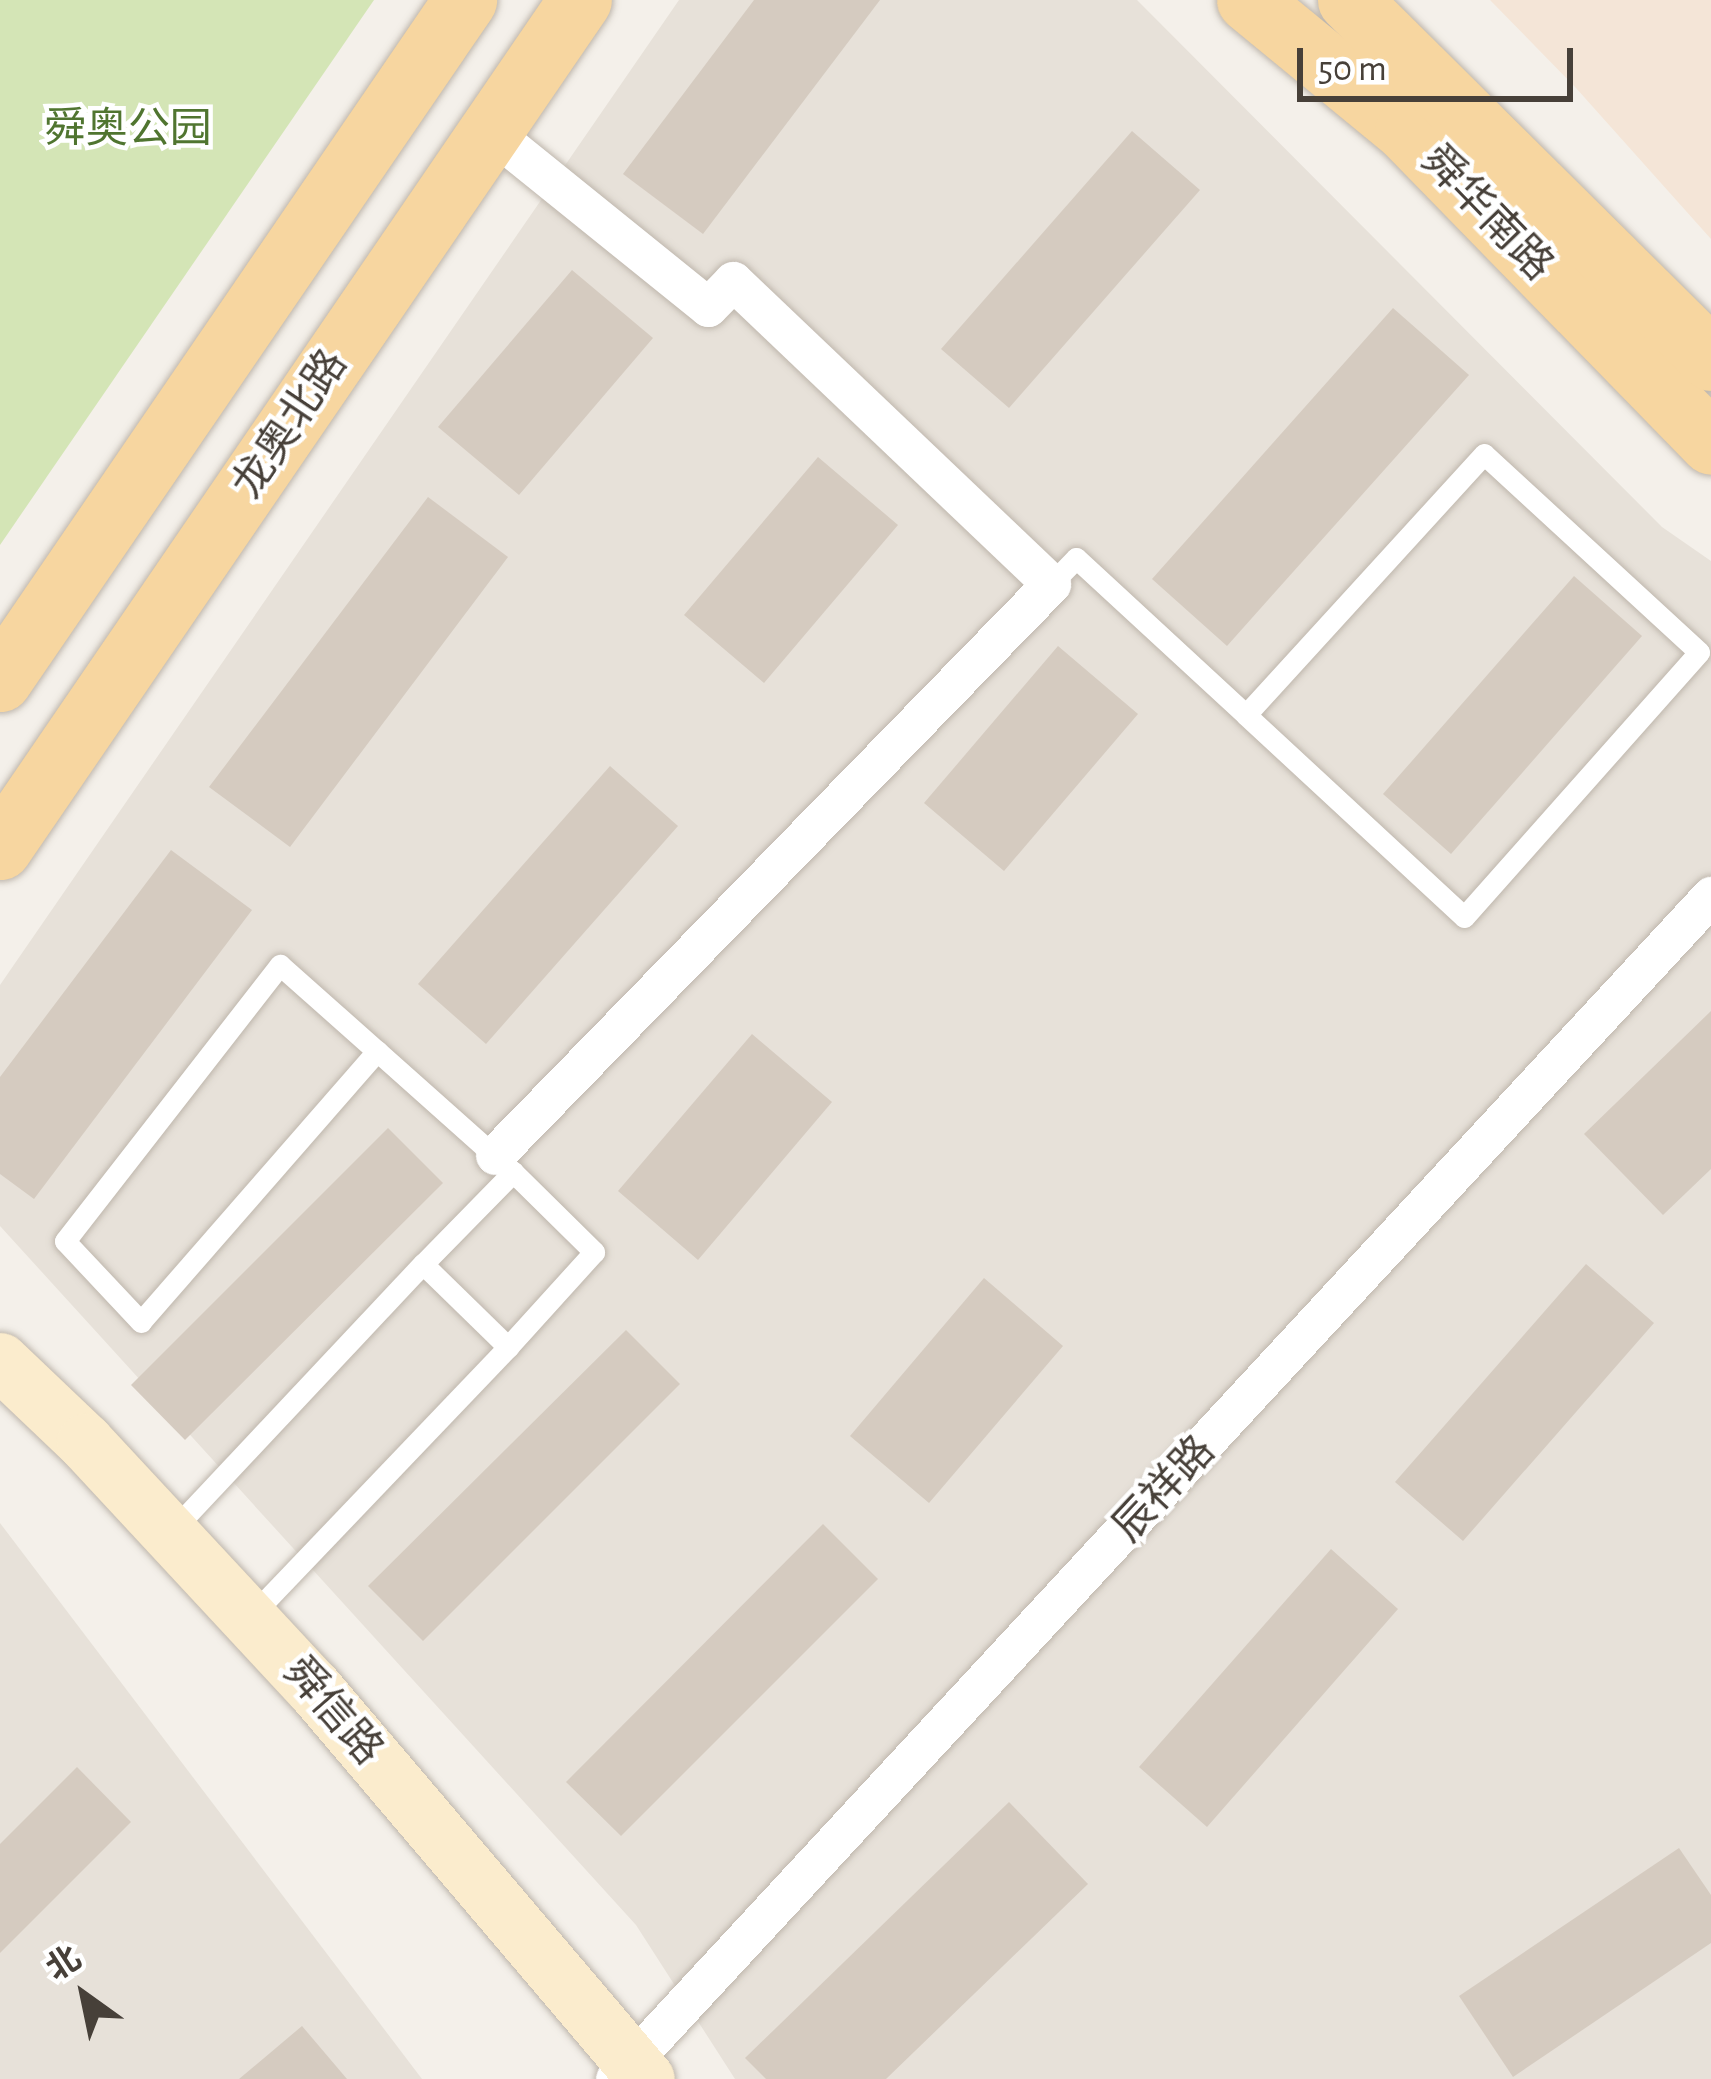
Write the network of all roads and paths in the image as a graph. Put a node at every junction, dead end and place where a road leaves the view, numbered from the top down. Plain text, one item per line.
1 (466, 0) edge
2 (580, 0) edge
3 (1248, 0) edge
4 (1349, 0) edge
5 (490, 131) junction
6 (1711, 359) edge
7 (1711, 443) edge
8 (1051, 584) junction
9 (0, 680) edge
10 (1246, 715) junction
11 (0, 848) edge
12 (1711, 896) edge
13 (377, 1051) junction
14 (504, 1163) junction
15 (423, 1264) junction
16 (508, 1347) junction
17 (0, 1361) edge
18 (170, 1533) junction
19 (249, 1618) junction
20 (632, 2074) edge

1 - 9 main road
2 - 5 main road, 龙奥北路
3 - 7 main road, 舜华南路
4 - 6 main road, 舜华南路
5 - 8 street
5 - 11 main road, 龙奥北路
8 - 10 lane
8 - 14 street
10 - 10 lane
12 - 20 street, 辰祥路
13 - 13 lane
13 - 14 lane
14 - 15 lane
14 - 16 lane
15 - 16 lane
15 - 18 lane
16 - 19 lane
17 - 18 street, 舜信路
18 - 19 street, 舜信路
19 - 20 street, 舜信路

